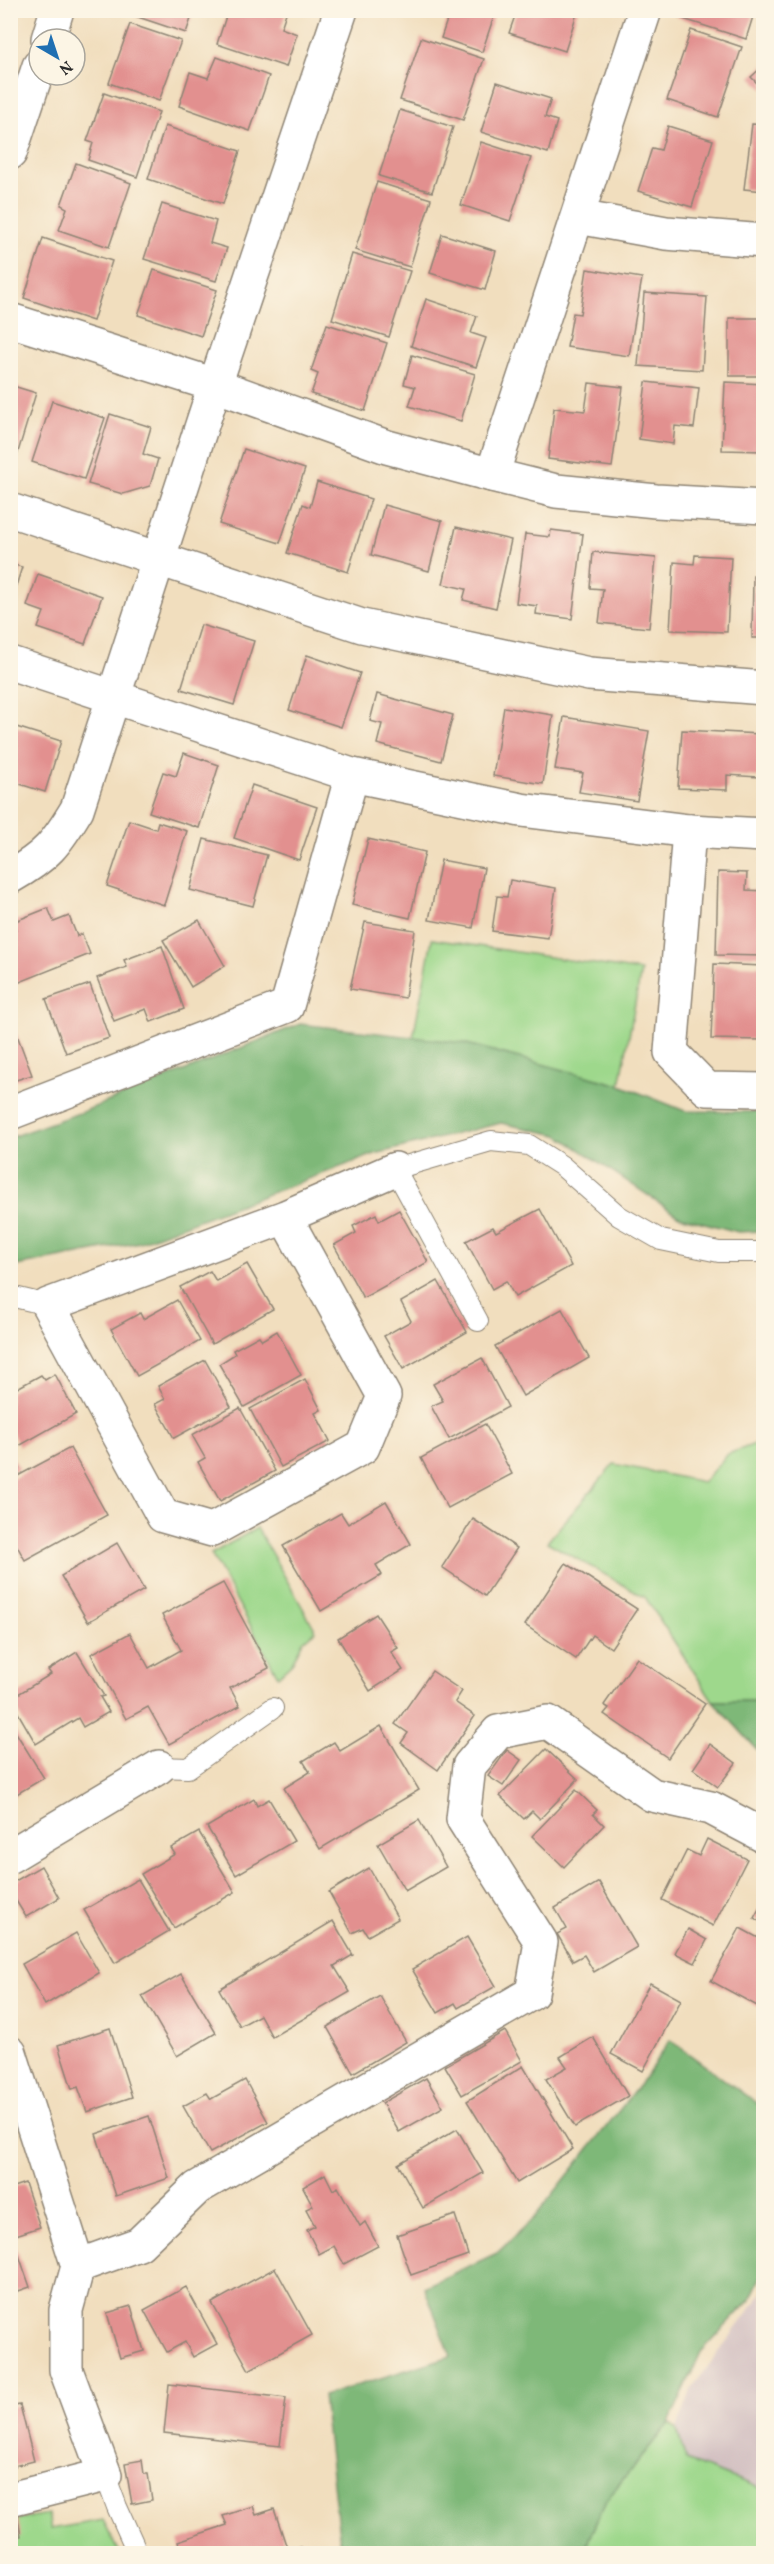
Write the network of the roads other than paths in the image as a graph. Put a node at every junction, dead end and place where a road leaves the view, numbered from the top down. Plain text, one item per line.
1 (57, 10) edge
2 (341, 10) edge
3 (645, 10) edge
4 (52, 27) edge
5 (32, 87) edge
6 (10, 153) edge
7 (578, 217) junction
8 (764, 241) edge
9 (10, 320) edge
10 (215, 385) junction
11 (492, 475) junction
12 (764, 507) edge
13 (10, 510) edge
14 (159, 559) junction
15 (10, 663) edge
16 (764, 688) edge
17 (114, 697) junction
18 (352, 775) junction
19 (689, 831) junction
20 (764, 835) edge
21 (10, 877) edge
22 (764, 1090) edge
23 (10, 1113) edge
24 (395, 1169) junction
25 (285, 1217) junction
26 (764, 1252) edge
27 (10, 1296) edge
28 (48, 1305) junction
29 (478, 1321) dead end
30 (273, 1707) dead end
31 (159, 1767) joint
32 (764, 1836) edge
33 (10, 1856) edge
34 (10, 2054) edge
35 (78, 2266) junction
36 (105, 2475) junction
37 (10, 2499) edge
38 (138, 2553) edge

1 - 4 street
2 - 10 street
3 - 7 street
5 - 6 street
7 - 8 street
7 - 11 street
9 - 10 street
10 - 11 street
10 - 14 street
11 - 12 street
13 - 14 street
14 - 16 street
14 - 17 street
15 - 17 street
17 - 18 street
17 - 21 street
18 - 19 street
18 - 23 street
19 - 20 street
19 - 22 street
24 - 25 street
24 - 26 lane
24 - 29 lane
25 - 28 street
25 - 28 street
27 - 28 lane
30 - 31 lane
31 - 33 street
32 - 35 street
34 - 35 street
35 - 36 street
36 - 37 street
36 - 38 lane

